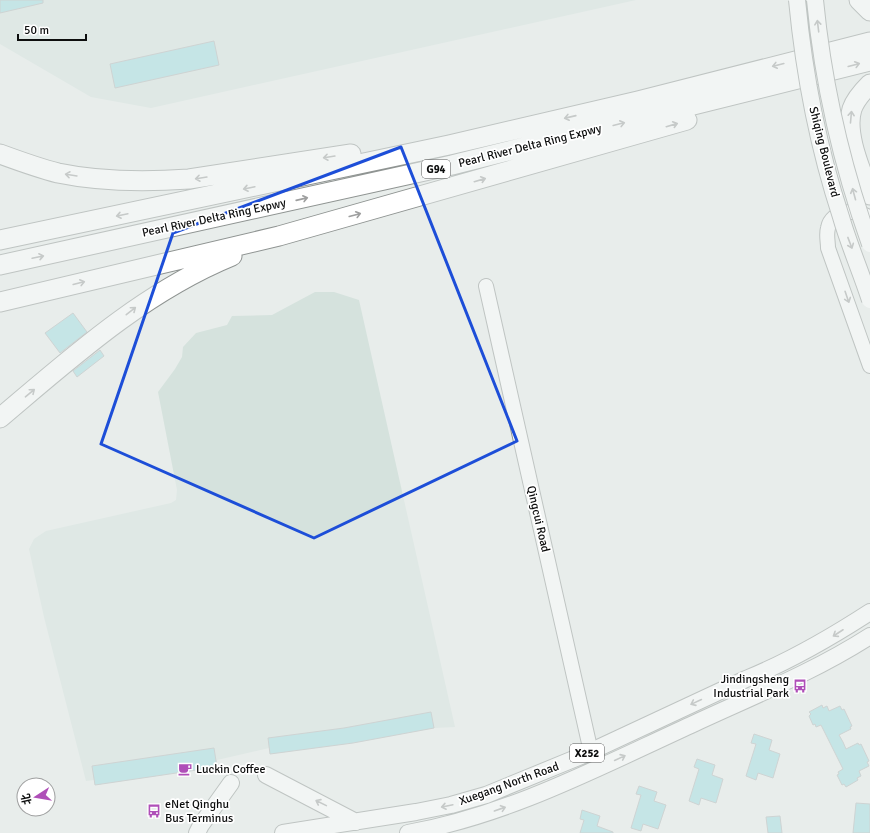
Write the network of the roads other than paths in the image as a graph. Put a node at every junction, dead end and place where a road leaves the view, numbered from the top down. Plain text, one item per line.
1 (797, 0) edge
2 (815, 0) edge
3 (858, 0) edge
4 (870, 11) edge
5 (870, 42) edge
6 (870, 61) edge
7 (785, 83) junction
8 (870, 84) edge
9 (547, 122) junction
10 (0, 154) edge
11 (870, 195) edge
12 (870, 218) edge
13 (279, 236) junction
14 (0, 240) edge
15 (870, 244) edge
16 (0, 265) edge
17 (486, 286) dead end
18 (870, 300) edge
19 (0, 302) edge
20 (870, 366) edge
21 (0, 418) edge
22 (867, 612) edge
23 (870, 636) edge
24 (591, 752) junction
25 (266, 775) dead end
26 (231, 783) dead end
27 (356, 822) junction
28 (306, 831) edge
29 (198, 833) edge
30 (283, 833) edge
31 (408, 833) edge

1 -> 18 main road, Shiqing Boulevard, bridge
15 -> 2 main road, Shiqing Boulevard, bridge
3 - 4 highway
5 -> 9 highway, Pearl River Delta Ring Expwy / G94
7 -> 6 highway, Pearl River Delta Ring Expwy / G94
13 -> 7 highway
16 -> 7 highway, Pearl River Delta Ring Expwy / G94
11 -> 8 highway
9 -> 10 highway
9 -> 14 highway, Pearl River Delta Ring Expwy / G94
12 -> 20 street
19 -> 13 highway
21 -> 13 highway
17 - 24 street, Qingcui Road
22 -> 24 main road, Xuegang North Road / X252
31 -> 23 main road, Xuegang North Road / X252
24 -> 27 main road, Xuegang North Road / X252
27 -> 25 main road
26 - 29 main road
27 - 28 main road, Xuegang North Road / X252
28 - 30 main road, Xuegang North Road / X252

